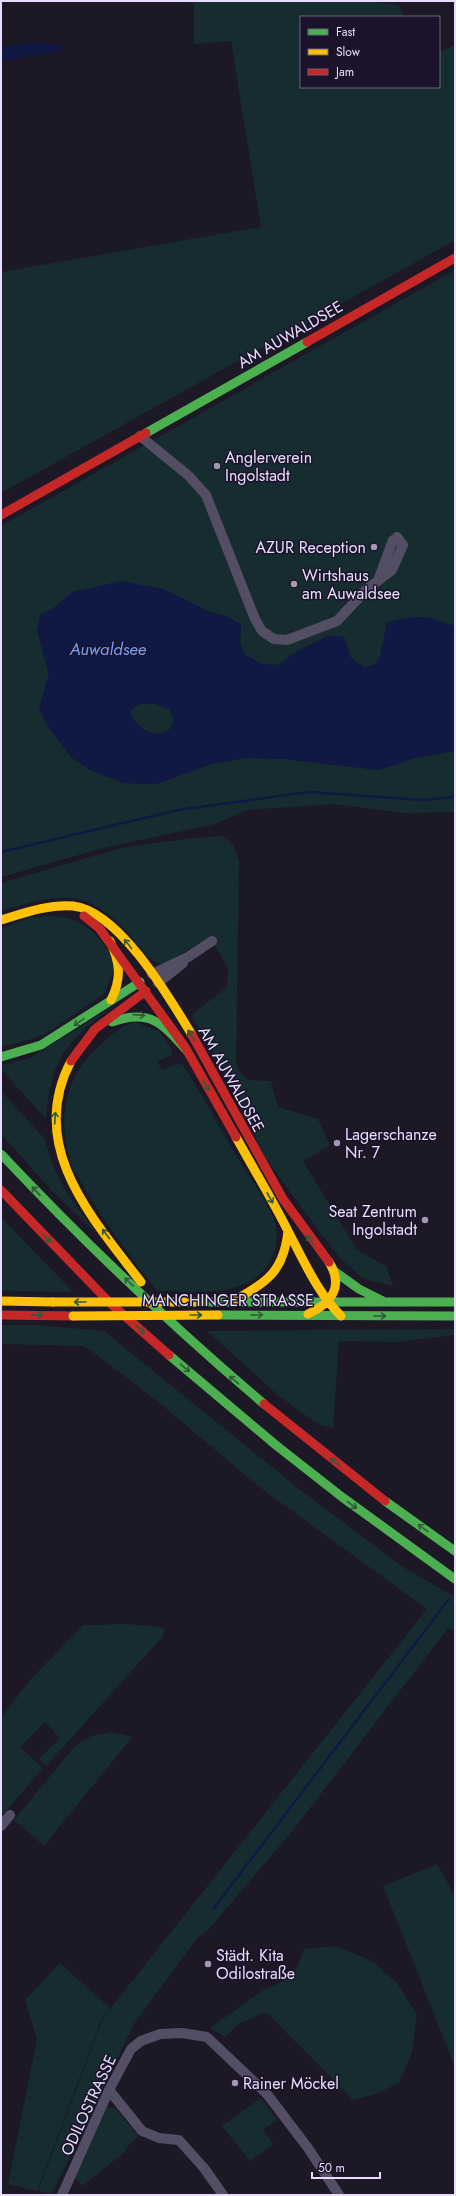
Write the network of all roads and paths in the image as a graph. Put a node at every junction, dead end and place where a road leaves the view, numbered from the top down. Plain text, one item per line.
1 (455, 258) edge
2 (140, 436) junction
3 (1, 515) edge
4 (395, 538) dead end
5 (60, 906) junction
6 (1, 920) edge
7 (110, 941) junction
8 (212, 941) dead end
9 (155, 979) junction
10 (140, 982) junction
11 (146, 991) junction
12 (111, 1000) junction
13 (90, 1034) junction
14 (187, 1051) junction
15 (1, 1057) edge
16 (1, 1154) edge
17 (1, 1190) edge
18 (288, 1230) junction
19 (334, 1270) junction
20 (1, 1301) edge
21 (233, 1301) junction
22 (327, 1301) junction
23 (385, 1302) junction
24 (455, 1302) edge
25 (308, 1314) junction
26 (1, 1315) edge
27 (340, 1316) junction
28 (455, 1316) edge
29 (177, 1329) junction
30 (455, 1551) edge
31 (455, 1579) edge
32 (10, 1815) dead end
33 (1, 1826) edge
34 (109, 2090) junction
35 (62, 2195) edge
36 (223, 2195) edge
37 (339, 2195) edge

1 - 2 main road, AM AUWALDSEE
2 - 3 main road, AM AUWALDSEE
2 - 4 street
5 - 6 main road, AM AUWALDSEE
5 - 7 main road, AM AUWALDSEE
9 -> 5 main road, AM AUWALDSEE
7 - 10 main road, AM AUWALDSEE
7 - 12 main road
8 - 9 street
9 - 10 main road
9 - 11 main road
19 -> 9 main road, AM AUWALDSEE
10 - 11 main road, AM AUWALDSEE
10 - 12 main road
11 - 13 main road
11 - 14 main road, AM AUWALDSEE
12 -> 15 main road
13 -> 14 main road
29 -> 13 main road
14 -> 18 main road, AM AUWALDSEE
29 -> 16 main road
17 -> 31 main road
18 - 21 main road
18 - 22 main road, AM AUWALDSEE
19 - 22 main road
19 - 23 main road, AM AUWALDSEE
21 -> 20 main road, MANCHINGER STRASSE, bridge
21 - 22 main road, MANCHINGER STRASSE
22 - 23 main road, MANCHINGER STRASSE
22 - 25 main road
22 - 27 main road, AM AUWALDSEE
23 - 24 main road, MANCHINGER STRASSE
26 -> 25 main road, MANCHINGER STRASSE, bridge
25 - 27 main road, MANCHINGER STRASSE
27 -> 28 main road, MANCHINGER STRASSE
30 -> 29 main road
32 - 33 street
34 - 35 street, ODILOSTRASSE
34 - 36 street
34 - 37 street, ODILOSTRASSE

